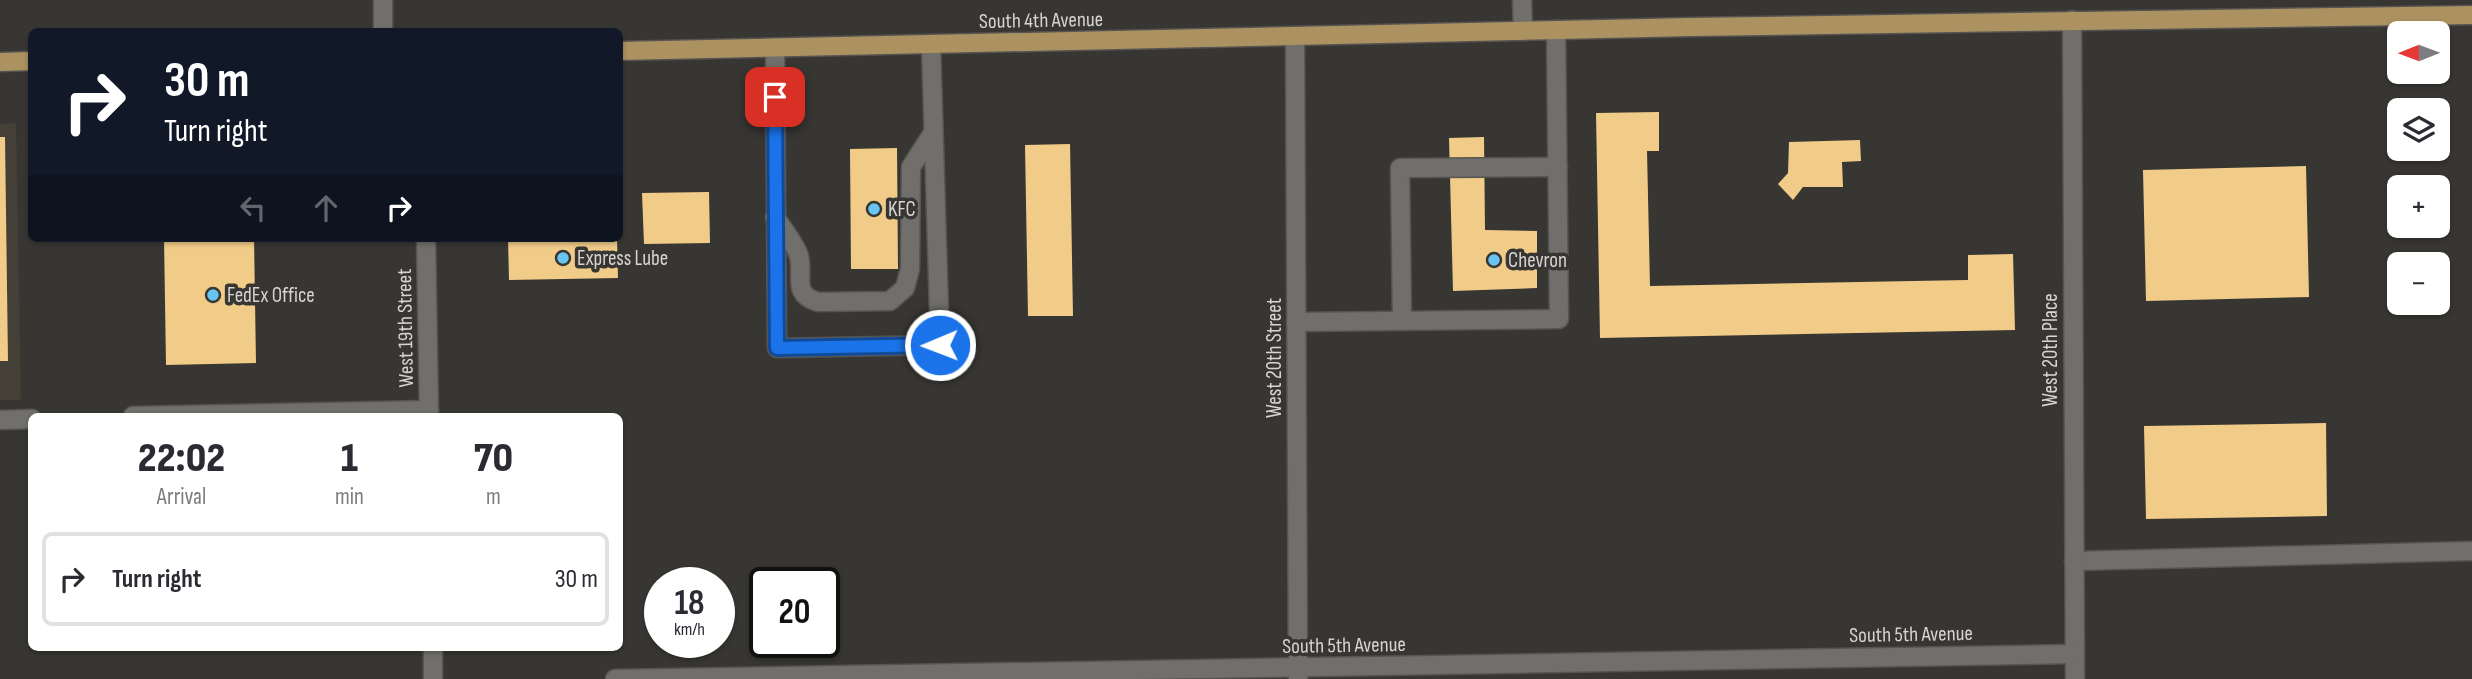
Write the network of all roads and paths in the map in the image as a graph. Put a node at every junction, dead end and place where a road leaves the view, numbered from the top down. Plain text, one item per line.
1 (383, 0) edge
2 (1522, 0) edge
3 (2449, 8) edge
4 (2472, 15) edge
5 (2072, 20) junction
6 (383, 28) edge
7 (1556, 30) junction
8 (1523, 31) junction
9 (1295, 37) junction
10 (931, 45) junction
11 (775, 48) junction
12 (623, 51) edge
13 (28, 61) edge
14 (0, 62) edge
15 (933, 133) junction
16 (1558, 167) junction
17 (775, 217) junction
18 (426, 242) edge
19 (1402, 320) junction
20 (1296, 322) junction
21 (429, 413) edge
22 (28, 419) edge
23 (0, 420) edge
24 (2472, 551) edge
25 (2074, 561) junction
26 (433, 651) edge
27 (2074, 654) junction
28 (1298, 674) edge
29 (433, 679) edge
30 (615, 679) edge
31 (2075, 679) edge

1 - 6 street
2 - 8 street
3 - 4 main road, South 4th Avenue
3 - 5 main road, South 4th Avenue
5 - 7 main road, South 4th Avenue
5 - 25 street, West 20th Place
7 - 8 main road, South 4th Avenue
7 - 16 street
8 - 9 main road, South 4th Avenue
9 - 10 main road, South 4th Avenue
9 - 20 street, West 20th Street
10 - 11 main road, South 4th Avenue
10 - 15 street
11 - 12 main road, South 4th Avenue
11 - 17 street
13 - 14 main road
15 - 17 street
15 - 17 street
16 - 19 street
16 - 19 street
18 - 21 street, West 19th Street
19 - 20 street
20 - 28 street, West 20th Street
22 - 23 street
24 - 25 street
25 - 27 street, West 20th Place
26 - 29 street
27 - 28 street, South 5th Avenue
27 - 31 street, West 20th Place
28 - 30 street, South 5th Avenue

